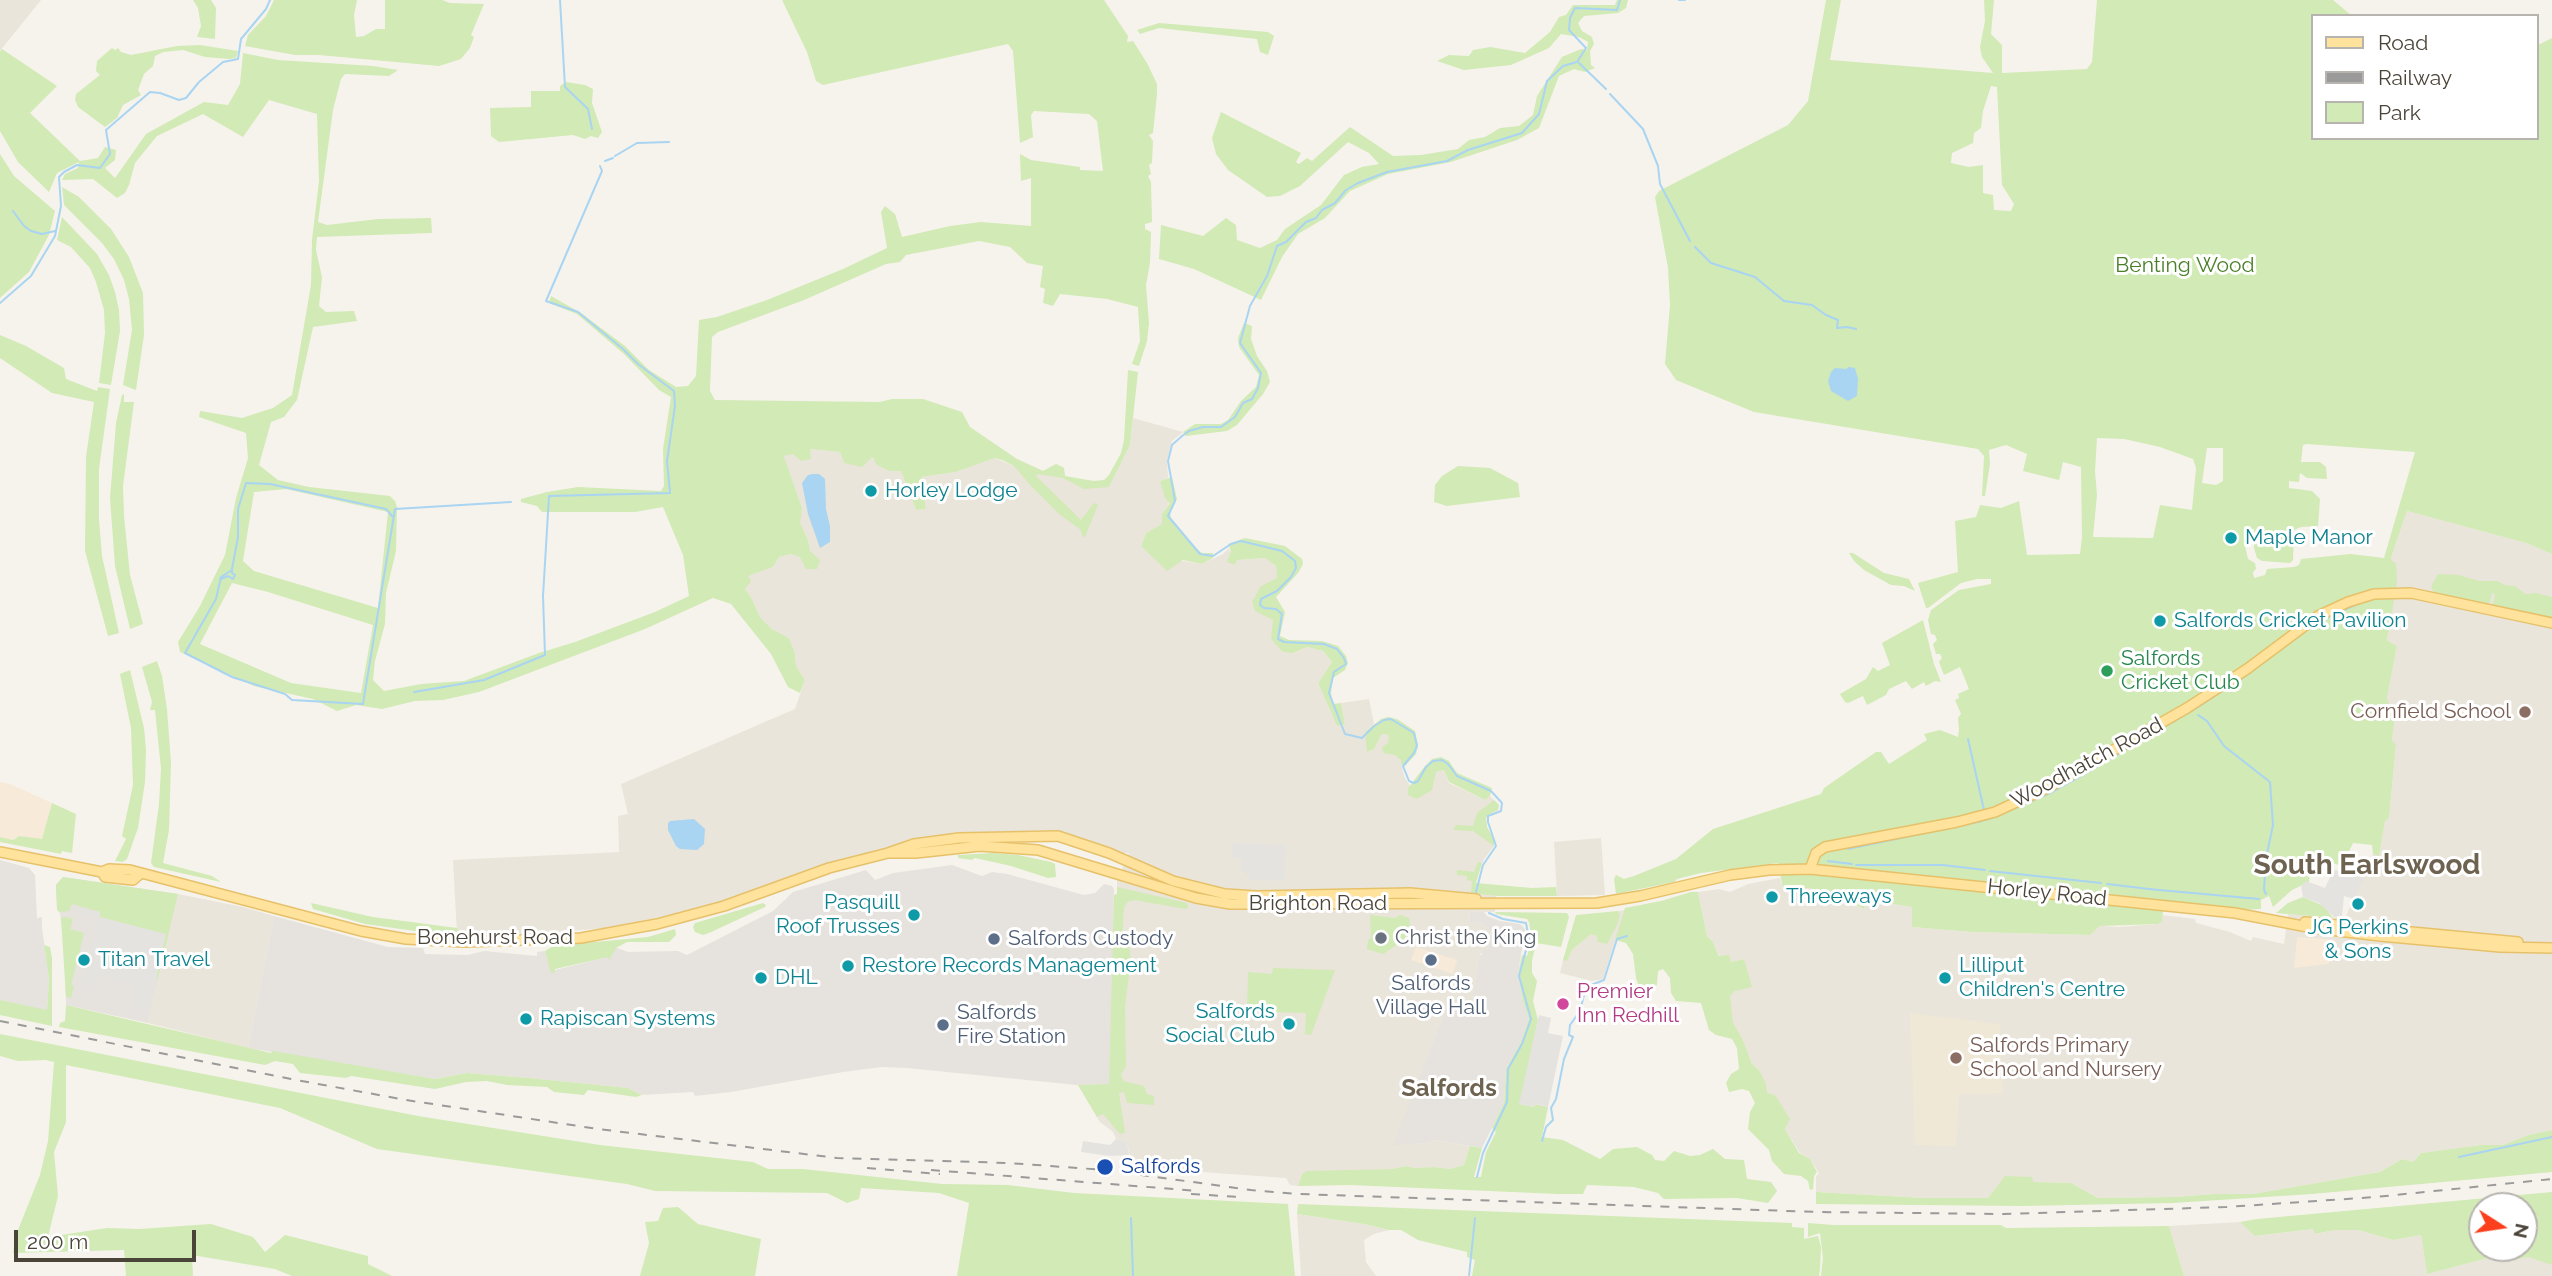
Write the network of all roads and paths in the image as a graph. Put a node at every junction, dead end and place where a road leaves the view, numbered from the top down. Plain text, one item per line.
1 (2552, 623) edge
2 (0, 852) edge
3 (888, 853) junction
4 (1109, 853) joint
5 (1105, 869) joint
6 (1810, 869) junction
7 (1537, 904) junction
8 (2552, 947) edge

1 - 6 main road, Woodhatch Road
2 - 3 main road, Bonehurst Road
3 - 4 main road, Bonehurst Road
3 - 5 main road, Bonehurst Road
4 - 7 main road, Brighton Road
5 - 7 main road, Brighton Road
6 - 7 main road, Brighton Road
6 - 8 main road, Horley Road

